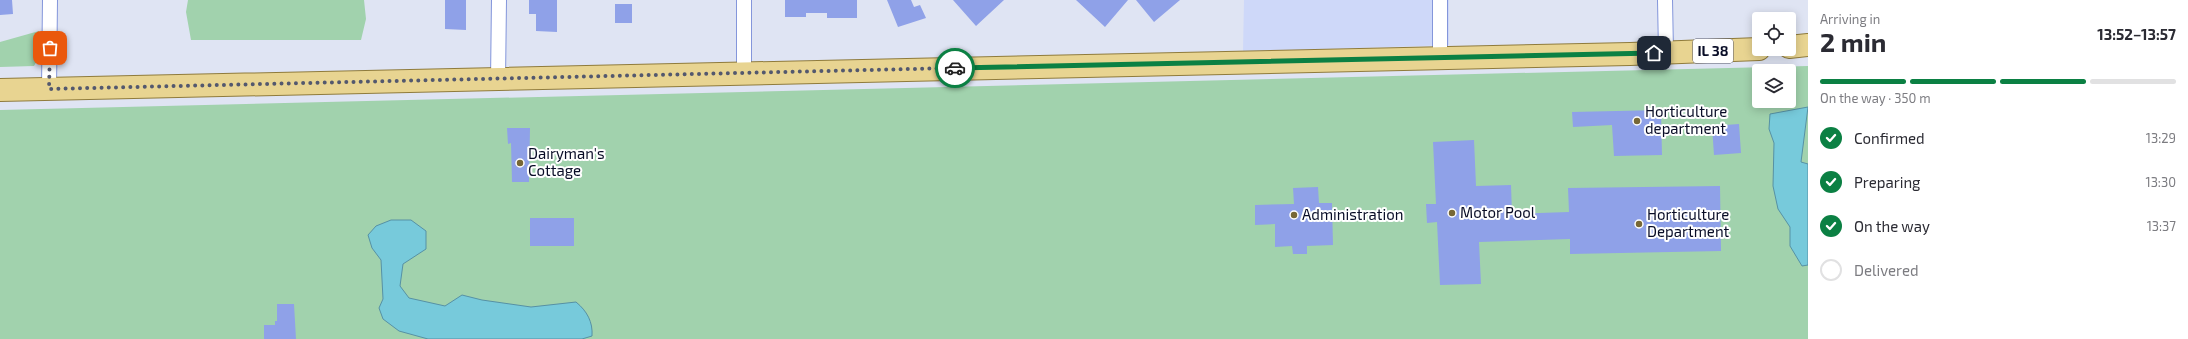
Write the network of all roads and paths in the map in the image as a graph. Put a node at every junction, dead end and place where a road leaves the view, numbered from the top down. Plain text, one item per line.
1 (50, 0) edge
2 (499, 0) edge
3 (744, 0) edge
4 (1440, 0) edge
5 (1665, 0) edge
6 (1808, 45) edge
7 (1796, 46) edge
8 (1752, 49) edge
9 (1666, 52) junction
10 (1440, 57) junction
11 (744, 74) junction
12 (498, 80) junction
13 (49, 89) junction
14 (0, 90) edge

1 - 13 street
2 - 12 street
3 - 11 street
4 - 10 street
5 - 9 street
6 - 7 main road
8 - 9 main road, IL 38
9 - 10 main road, IL 38
10 - 11 main road, IL 38
11 - 12 main road, IL 38
12 - 13 main road, IL 38
13 - 14 main road, IL 38

